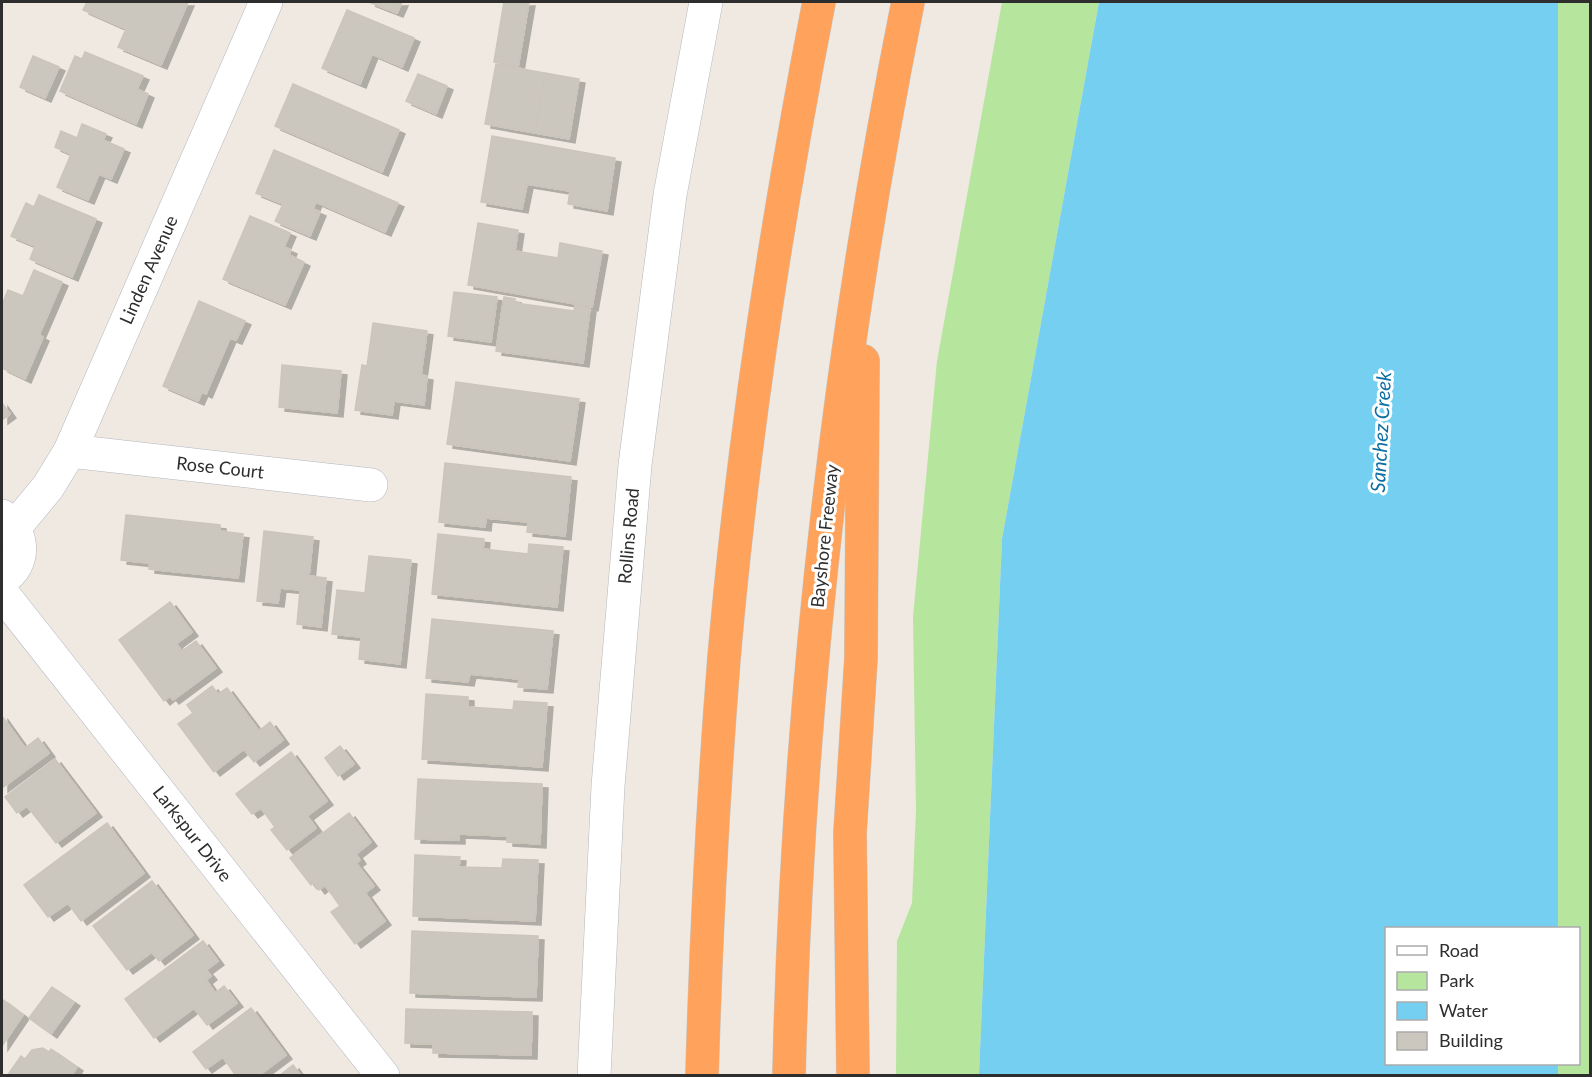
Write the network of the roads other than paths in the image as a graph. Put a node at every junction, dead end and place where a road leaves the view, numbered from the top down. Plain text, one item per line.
1 (266, 2) edge
2 (706, 2) edge
3 (819, 2) edge
4 (908, 2) edge
5 (864, 236) junction
6 (70, 451) junction
7 (371, 485) dead end
8 (8, 522) edge
9 (2, 579) edge
10 (2, 593) edge
11 (383, 1076) edge
12 (594, 1076) edge
13 (702, 1076) edge
14 (789, 1076) edge
15 (853, 1076) edge

1 - 6 street, Linden Avenue
2 - 12 street, Rollins Road
3 - 13 highway
4 - 5 highway, Bayshore Freeway
5 - 14 highway, Bayshore Freeway
5 - 15 highway
6 - 7 street, Rose Court
6 - 8 street, Linden Avenue
8 - 9 street
10 - 11 street, Larkspur Drive

